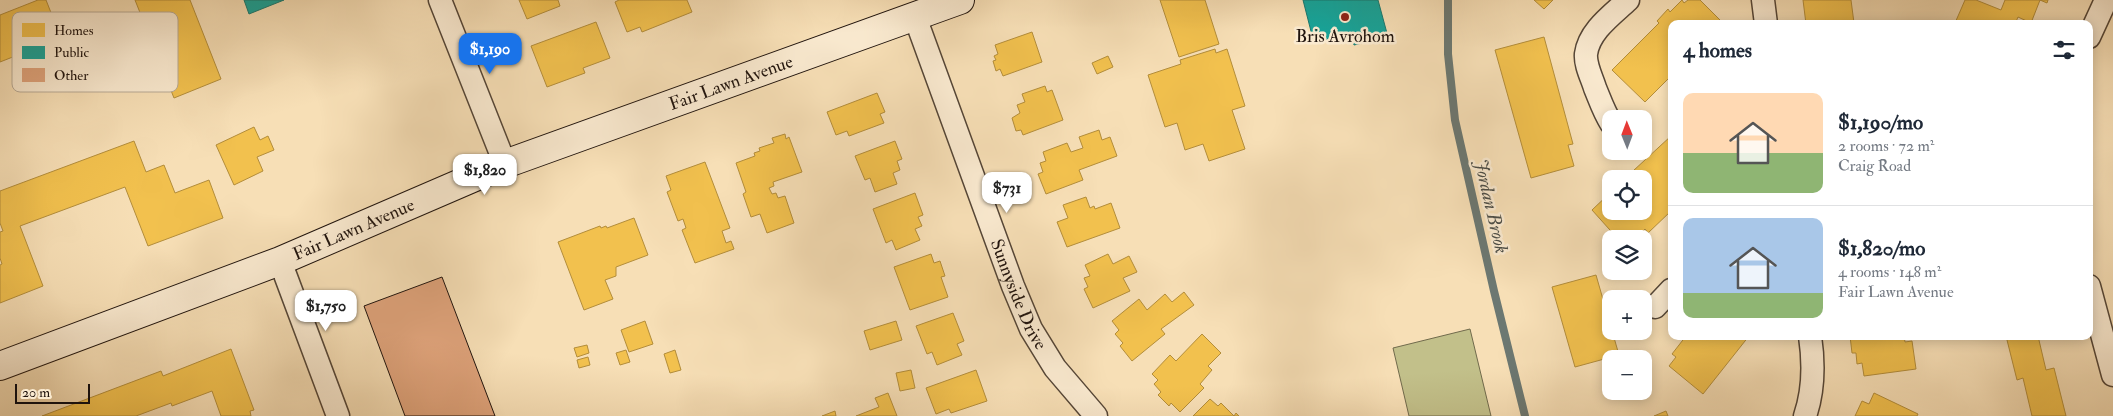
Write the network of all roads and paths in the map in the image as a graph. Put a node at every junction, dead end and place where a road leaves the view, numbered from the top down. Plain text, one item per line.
1 (440, 0) edge
2 (960, 0) edge
3 (1628, 0) edge
4 (1763, 0) edge
5 (2106, 0) edge
6 (915, 17) junction
7 (1766, 20) edge
8 (2093, 29) edge
9 (1605, 110) edge
10 (505, 164) junction
11 (280, 261) junction
12 (1668, 293) edge
13 (2093, 301) edge
14 (1655, 307) dead end
15 (1811, 344) edge
16 (0, 366) edge
17 (2113, 375) edge
18 (338, 416) edge
19 (1096, 416) edge
20 (1805, 416) edge

1 - 10 street
2 - 6 main road, Fair Lawn Avenue
3 - 9 street
4 - 7 street
5 - 8 street
6 - 10 main road, Fair Lawn Avenue
6 - 19 street, Sunnyside Drive
10 - 11 main road, Fair Lawn Avenue
11 - 16 main road, Fair Lawn Avenue
11 - 18 street
12 - 14 street
13 - 17 street
15 - 20 street

